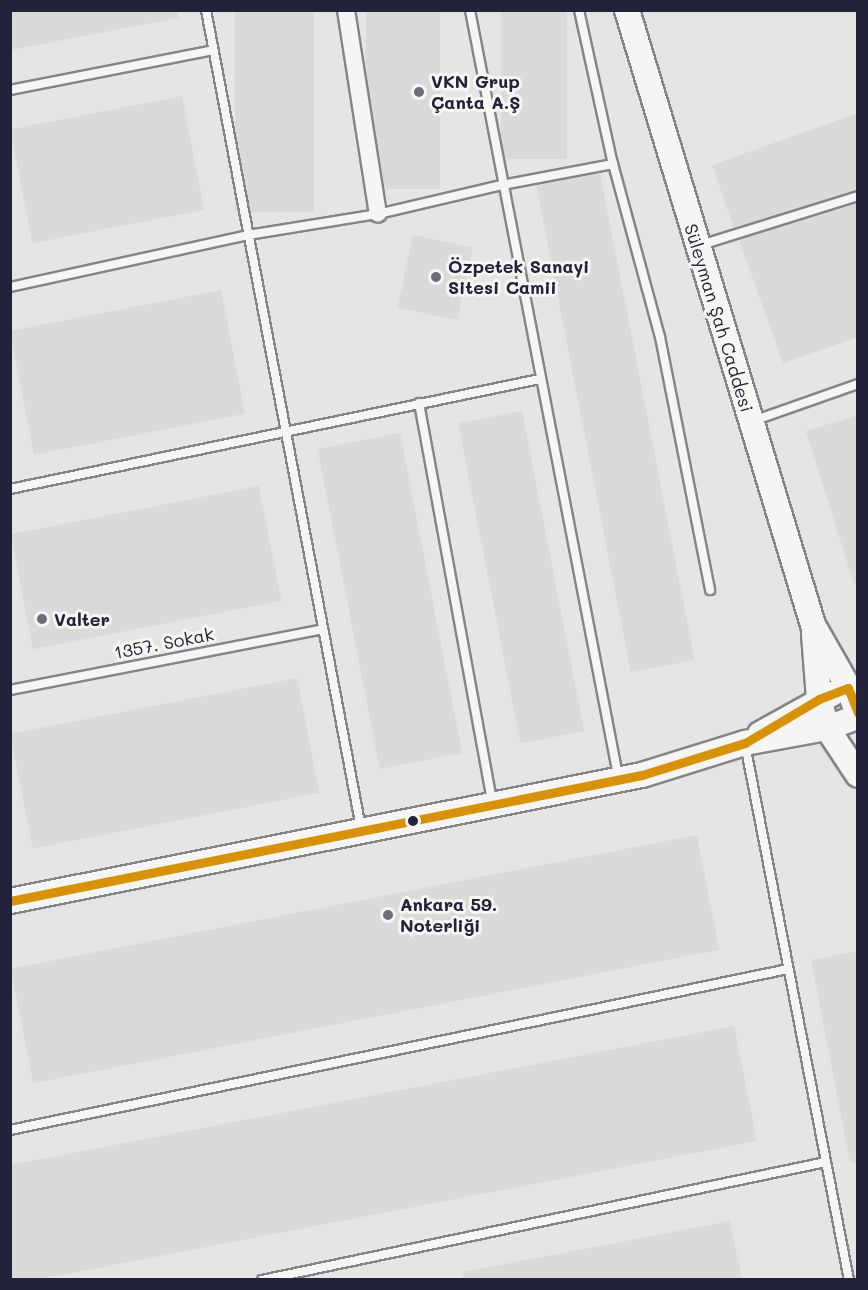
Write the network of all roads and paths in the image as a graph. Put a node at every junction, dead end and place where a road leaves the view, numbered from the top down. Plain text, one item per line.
1 (206, 10) edge
2 (346, 10) edge
3 (470, 10) edge
4 (579, 10) edge
5 (627, 10) edge
6 (213, 50) junction
7 (10, 90) edge
8 (613, 164) junction
9 (502, 185) junction
10 (858, 196) edge
11 (378, 214) junction
12 (248, 235) junction
13 (697, 246) junction
14 (10, 287) edge
15 (540, 379) junction
16 (858, 384) edge
17 (419, 404) junction
18 (750, 422) junction
19 (285, 431) junction
20 (10, 489) edge
21 (710, 590) dead end
22 (813, 625) junction
23 (323, 629) junction
24 (853, 687) edge
25 (10, 690) edge
26 (819, 699) junction
27 (858, 715) edge
28 (827, 728) junction
29 (745, 743) junction
30 (858, 775) edge
31 (619, 780) junction
32 (492, 805) junction
33 (362, 831) junction
34 (10, 901) edge
35 (788, 969) junction
36 (10, 1130) edge
37 (826, 1162) junction
38 (262, 1280) edge
39 (849, 1280) edge

1 - 6 lane
2 - 11 street
3 - 9 lane
4 - 8 lane
5 - 13 main road, Süleyman Şah Caddesi
6 - 7 lane
6 - 12 lane
8 - 9 lane
8 - 21 lane
9 - 11 lane
9 - 15 lane
10 - 13 lane
11 - 12 lane
12 - 14 lane
12 - 19 lane
13 - 18 main road, Süleyman Şah Caddesi
15 - 17 lane
15 - 31 lane
16 - 18 lane
17 - 19 lane
17 - 32 lane
18 - 22 main road, Süleyman Şah Caddesi
19 - 20 lane
19 - 23 lane
22 - 24 main road
22 - 26 main road
23 - 25 lane, 1357. Sokak
23 - 33 lane
24 - 26 main road
24 - 27 main road
26 - 28 main road
26 - 29 main road
27 - 28 main road
28 - 29 main road
28 - 30 main road
29 - 31 main road
29 - 35 lane
31 - 32 main road
32 - 33 main road
33 - 34 main road
35 - 36 lane
35 - 37 lane
37 - 38 lane
37 - 39 lane

